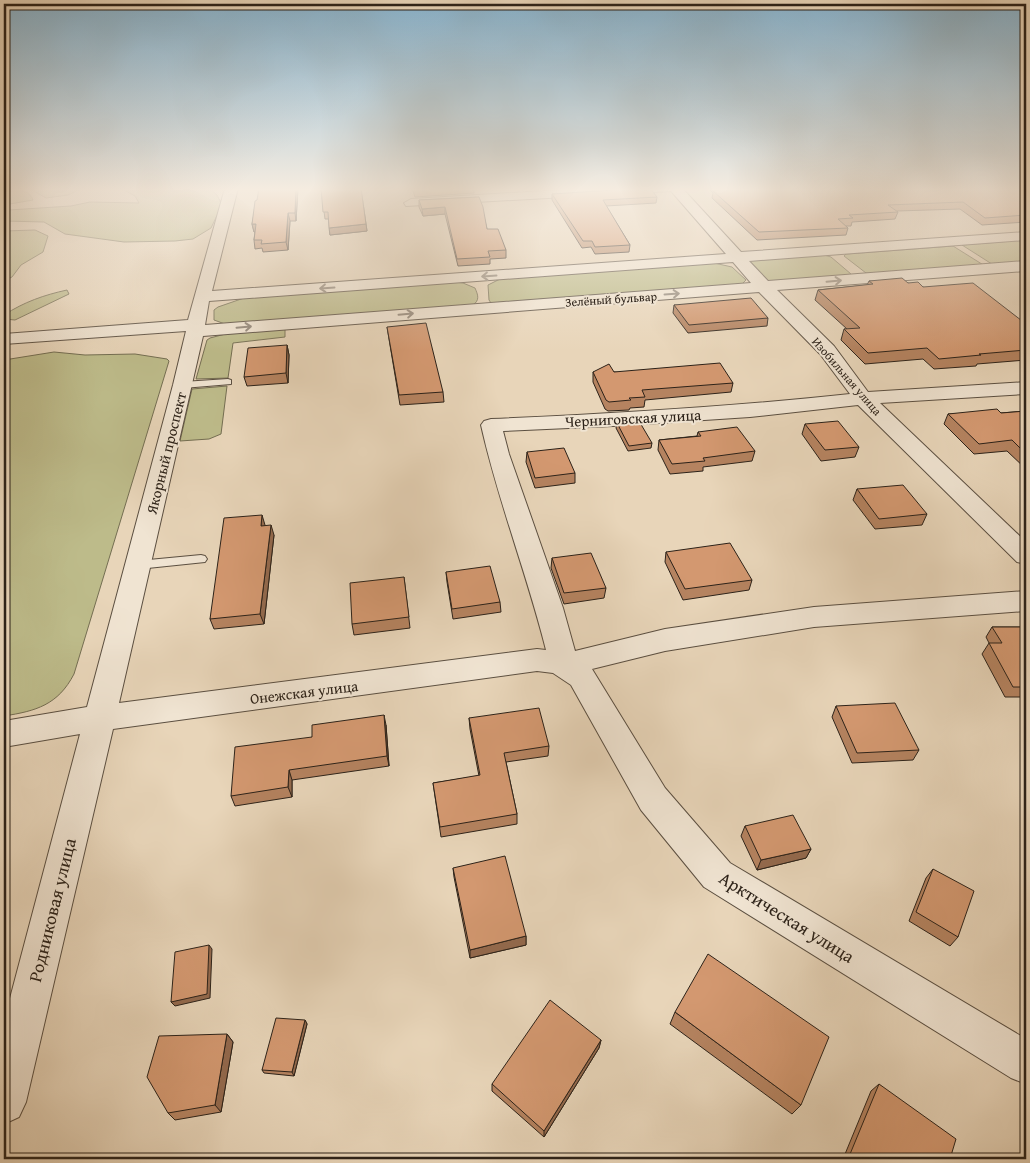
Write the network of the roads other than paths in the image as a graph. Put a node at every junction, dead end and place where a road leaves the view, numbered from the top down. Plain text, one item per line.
1 (217, 242) edge
2 (723, 242) edge
3 (944, 242) edge
4 (737, 258) junction
5 (1026, 266) edge
6 (764, 287) junction
7 (202, 297) junction
8 (196, 328) junction
9 (4, 339) edge
10 (228, 382) dead end
11 (183, 385) junction
12 (1026, 388) edge
13 (863, 398) junction
14 (1026, 556) edge
15 (201, 559) dead end
16 (138, 565) junction
17 (1026, 601) edge
18 (564, 665) junction
19 (508, 666) joint
20 (100, 718) junction
21 (4, 734) edge
22 (1026, 1063) edge
23 (4, 1102) edge

1 - 7 street, Якорный проспект
2 - 4 street, Изобильная улица
3 - 4 street
4 - 6 street, Изобильная улица
4 -> 7 street
6 -> 5 street, Зелёный бульвар
8 -> 6 street, Зелёный бульвар
6 - 13 street, Изобильная улица
7 - 8 street, Якорный проспект
8 - 9 street, Зелёный бульвар
8 - 11 street, Якорный проспект
10 - 11 lane
11 - 16 street, Якорный проспект
12 - 13 street, Черниговская улица
13 - 14 street, Изобильная улица
13 - 18 street, Черниговская улица
15 - 16 lane
16 - 20 street, Якорный проспект
17 - 18 street
18 - 19 street, Арктическая улица
18 - 22 street, Арктическая улица
19 - 20 street, Онежская улица
20 - 21 street, Онежская улица
20 - 23 street, Родниковая улица

